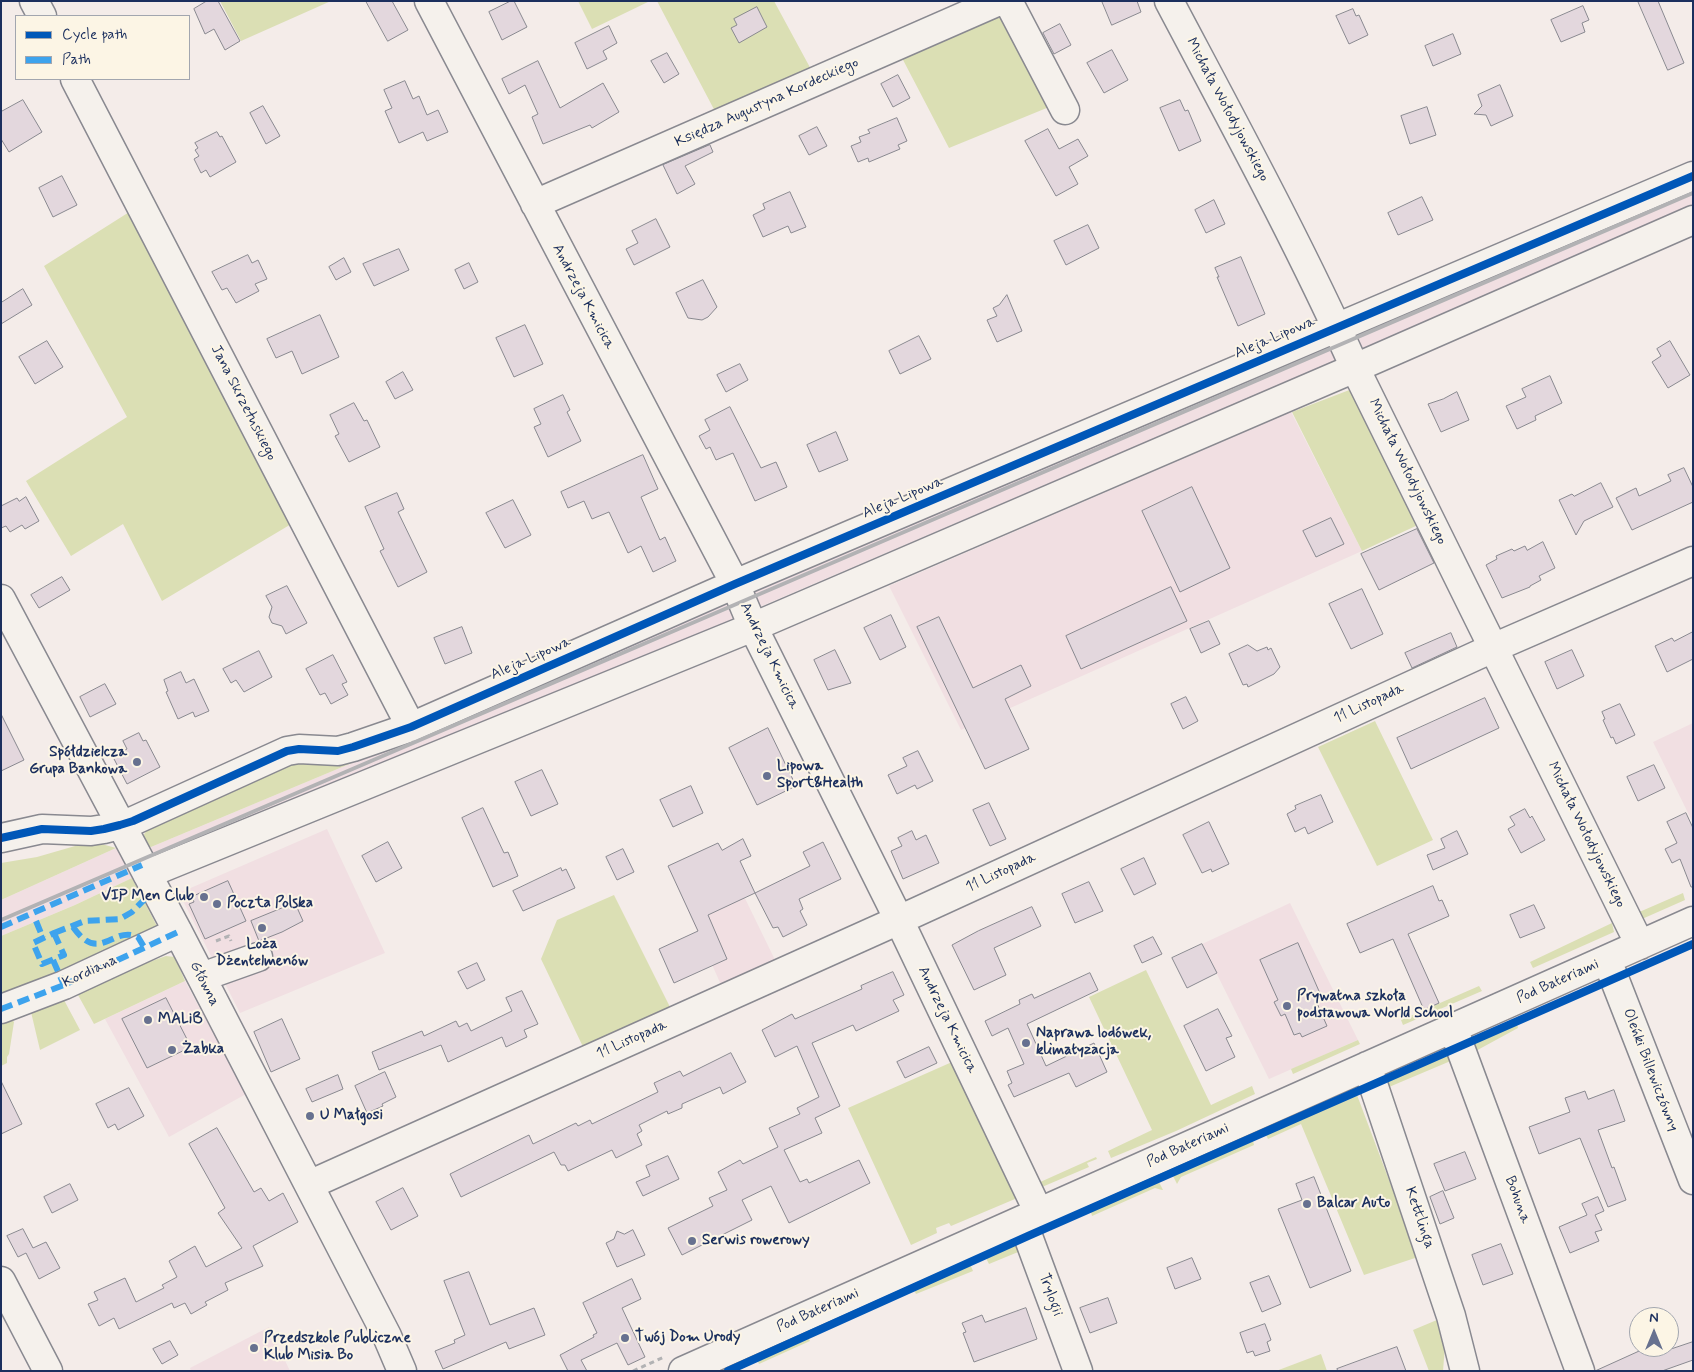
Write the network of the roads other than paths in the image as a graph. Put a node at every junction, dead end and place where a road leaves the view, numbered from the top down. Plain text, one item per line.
1 (34, 1) edge
2 (429, 1) edge
3 (999, 1) edge
4 (1008, 1) edge
5 (1169, 1) edge
6 (41, 15) edge
7 (76, 80) edge
8 (1065, 110) dead end
9 (1693, 176) edge
10 (535, 204) junction
11 (1693, 220) edge
12 (1336, 327) junction
13 (1355, 368) junction
14 (1693, 561) edge
15 (735, 584) junction
16 (1, 599) edge
17 (753, 627) junction
18 (1494, 648) junction
19 (411, 727) junction
20 (120, 825) junction
21 (1, 838) edge
22 (147, 874) junction
23 (899, 920) junction
24 (1693, 921) edge
25 (178, 932) junction
26 (1640, 945) junction
27 (258, 957) dead end
28 (1607, 960) junction
29 (213, 973) dead end
30 (1, 1009) edge
31 (1453, 1028) junction
32 (1367, 1066) junction
33 (1693, 1180) edge
34 (309, 1185) junction
35 (1030, 1216) junction
36 (1, 1281) edge
37 (48, 1371) edge
38 (402, 1371) edge
39 (683, 1371) edge
40 (1078, 1371) edge
41 (1466, 1371) edge
42 (1580, 1371) edge

1 - 6 street
2 - 10 street, Andrzeja Kmicica
3 - 10 street, Księdza Augustyna Kordeckiego
4 - 8 street
5 - 12 street, Michała Wołodyjowskiego
7 - 19 street, Jana Skrzetuskiego
9 - 12 street, Aleja Lipowa
10 - 15 street, Andrzeja Kmicica
11 - 13 street
12 - 13 street, Michała Wołodyjowskiego
12 - 15 street, Aleja Lipowa
13 - 17 street
13 - 18 street, Michała Wołodyjowskiego
14 - 18 street, 11 Listopada
15 - 17 street, Andrzeja Kmicica
15 - 19 street, Aleja Lipowa
16 - 20 street, Główna
17 - 22 street
17 - 23 street, Andrzeja Kmicica
18 - 23 street, 11 Listopada
18 - 26 street, Michała Wołodyjowskiego
19 - 20 street, Aleja Lipowa
20 - 21 street, Aleja Lipowa
20 - 22 street, Główna
22 - 25 street, Główna
23 - 34 street, 11 Listopada
23 - 35 street, Andrzeja Kmicica
24 - 26 street, Pod Bateriami
25 - 30 street, Kordiana
25 - 34 street, Główna
26 - 28 street, Pod Bateriami
27 - 29 street
28 - 31 street, Pod Bateriami
28 - 33 street, Oleńki Billewiczówny
31 - 32 street, Pod Bateriami
31 - 42 street, Bohuna
32 - 35 street, Pod Bateriami
32 - 41 street, Kettlinga
34 - 38 street, Główna
35 - 39 street, Pod Bateriami
35 - 40 street, Trylogii
36 - 37 street

